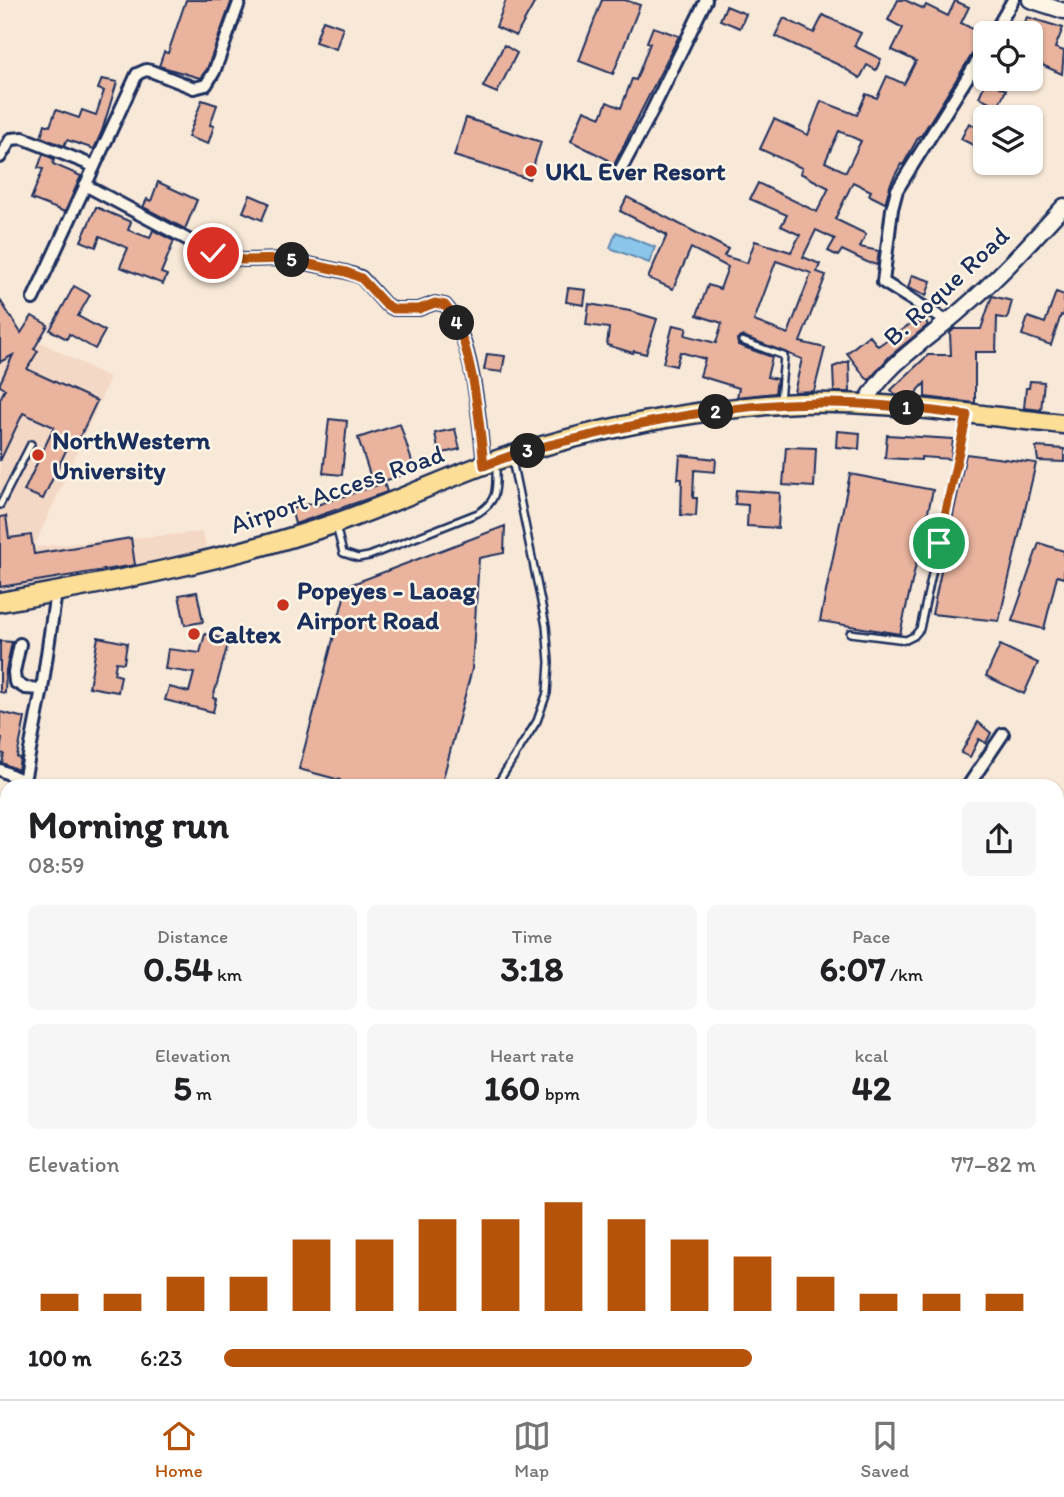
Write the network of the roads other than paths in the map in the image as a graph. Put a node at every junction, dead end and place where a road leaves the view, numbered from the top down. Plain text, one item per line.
1 (240, 0) edge
2 (706, 0) edge
3 (1013, 0) edge
4 (1030, 0) edge
5 (1064, 11) edge
6 (1001, 21) edge
7 (973, 70) edge
8 (0, 157) edge
9 (94, 166) junction
10 (621, 169) dead end
11 (85, 185) junction
12 (1064, 206) edge
13 (33, 299) dead end
14 (948, 322) junction
15 (742, 341) dead end
16 (780, 404) junction
17 (865, 404) junction
18 (967, 415) junction
19 (1064, 424) edge
20 (31, 444) dead end
21 (497, 461) junction
22 (0, 505) edge
23 (335, 523) junction
24 (55, 592) junction
25 (0, 602) edge
26 (850, 633) dead end
27 (20, 644) dead end
28 (41, 689) junction
29 (1003, 734) dead end
30 (0, 769) edge
31 (17, 779) edge
32 (25, 779) edge
33 (500, 779) edge
34 (973, 779) edge

1 - 9 street
2 - 10 street
3 - 6 street
4 - 5 street
7 - 14 street
8 - 9 street
9 - 11 street
11 - 13 street
11 - 21 street
12 - 14 street, B. Roque Road
14 - 17 street, B. Roque Road
15 - 16 lane
16 - 17 main road, Airport Access Road
16 - 21 main road, Airport Access Road
17 - 18 main road, Airport Access Road
18 - 19 main road, Airport Access Road
18 - 26 lane
20 - 22 lane
21 - 23 main road, Airport Access Road
21 - 23 lane
21 - 33 lane
23 - 24 main road, Airport Access Road
24 - 25 main road, Airport Access Road
24 - 28 street
27 - 28 street
28 - 32 street
29 - 34 street
30 - 31 street

